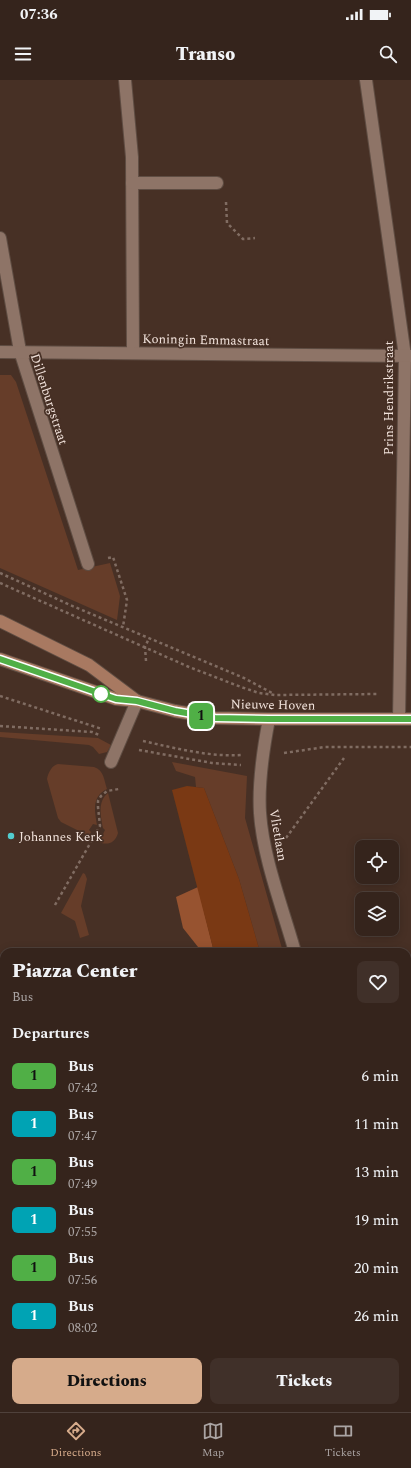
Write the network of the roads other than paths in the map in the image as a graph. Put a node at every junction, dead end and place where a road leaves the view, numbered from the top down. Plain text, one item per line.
1 (125, 80) edge
2 (366, 80) edge
3 (132, 183) junction
4 (217, 183) road end
5 (0, 238) edge
6 (20, 351) junction
7 (0, 352) edge
8 (133, 352) junction
9 (408, 356) edge
10 (88, 564) road end
11 (0, 621) edge
12 (0, 659) edge
13 (137, 701) junction
14 (269, 719) junction
15 (399, 719) junction
16 (411, 719) edge
17 (111, 762) dead end
18 (294, 948) edge

1 - 3 street
2 - 9 street, Prins Hendrikstraat
3 - 4 street
3 - 8 street
5 - 6 street, Dillenburgstraat
6 - 7 street, Koningin Emmastraat
6 - 8 street, Koningin Emmastraat
6 - 10 street, Dillenburgstraat
8 - 9 street, Koningin Emmastraat
9 - 15 street, Prins Hendrikstraat
11 - 13 street, Nieuwe Hoven
12 - 13 street, Nieuwe Hoven
13 - 14 street, Nieuwe Hoven
13 - 17 street
14 - 15 street, Nieuwe Hoven
14 - 18 street, Vlietlaan
15 - 16 street, Nieuwe Hoven

